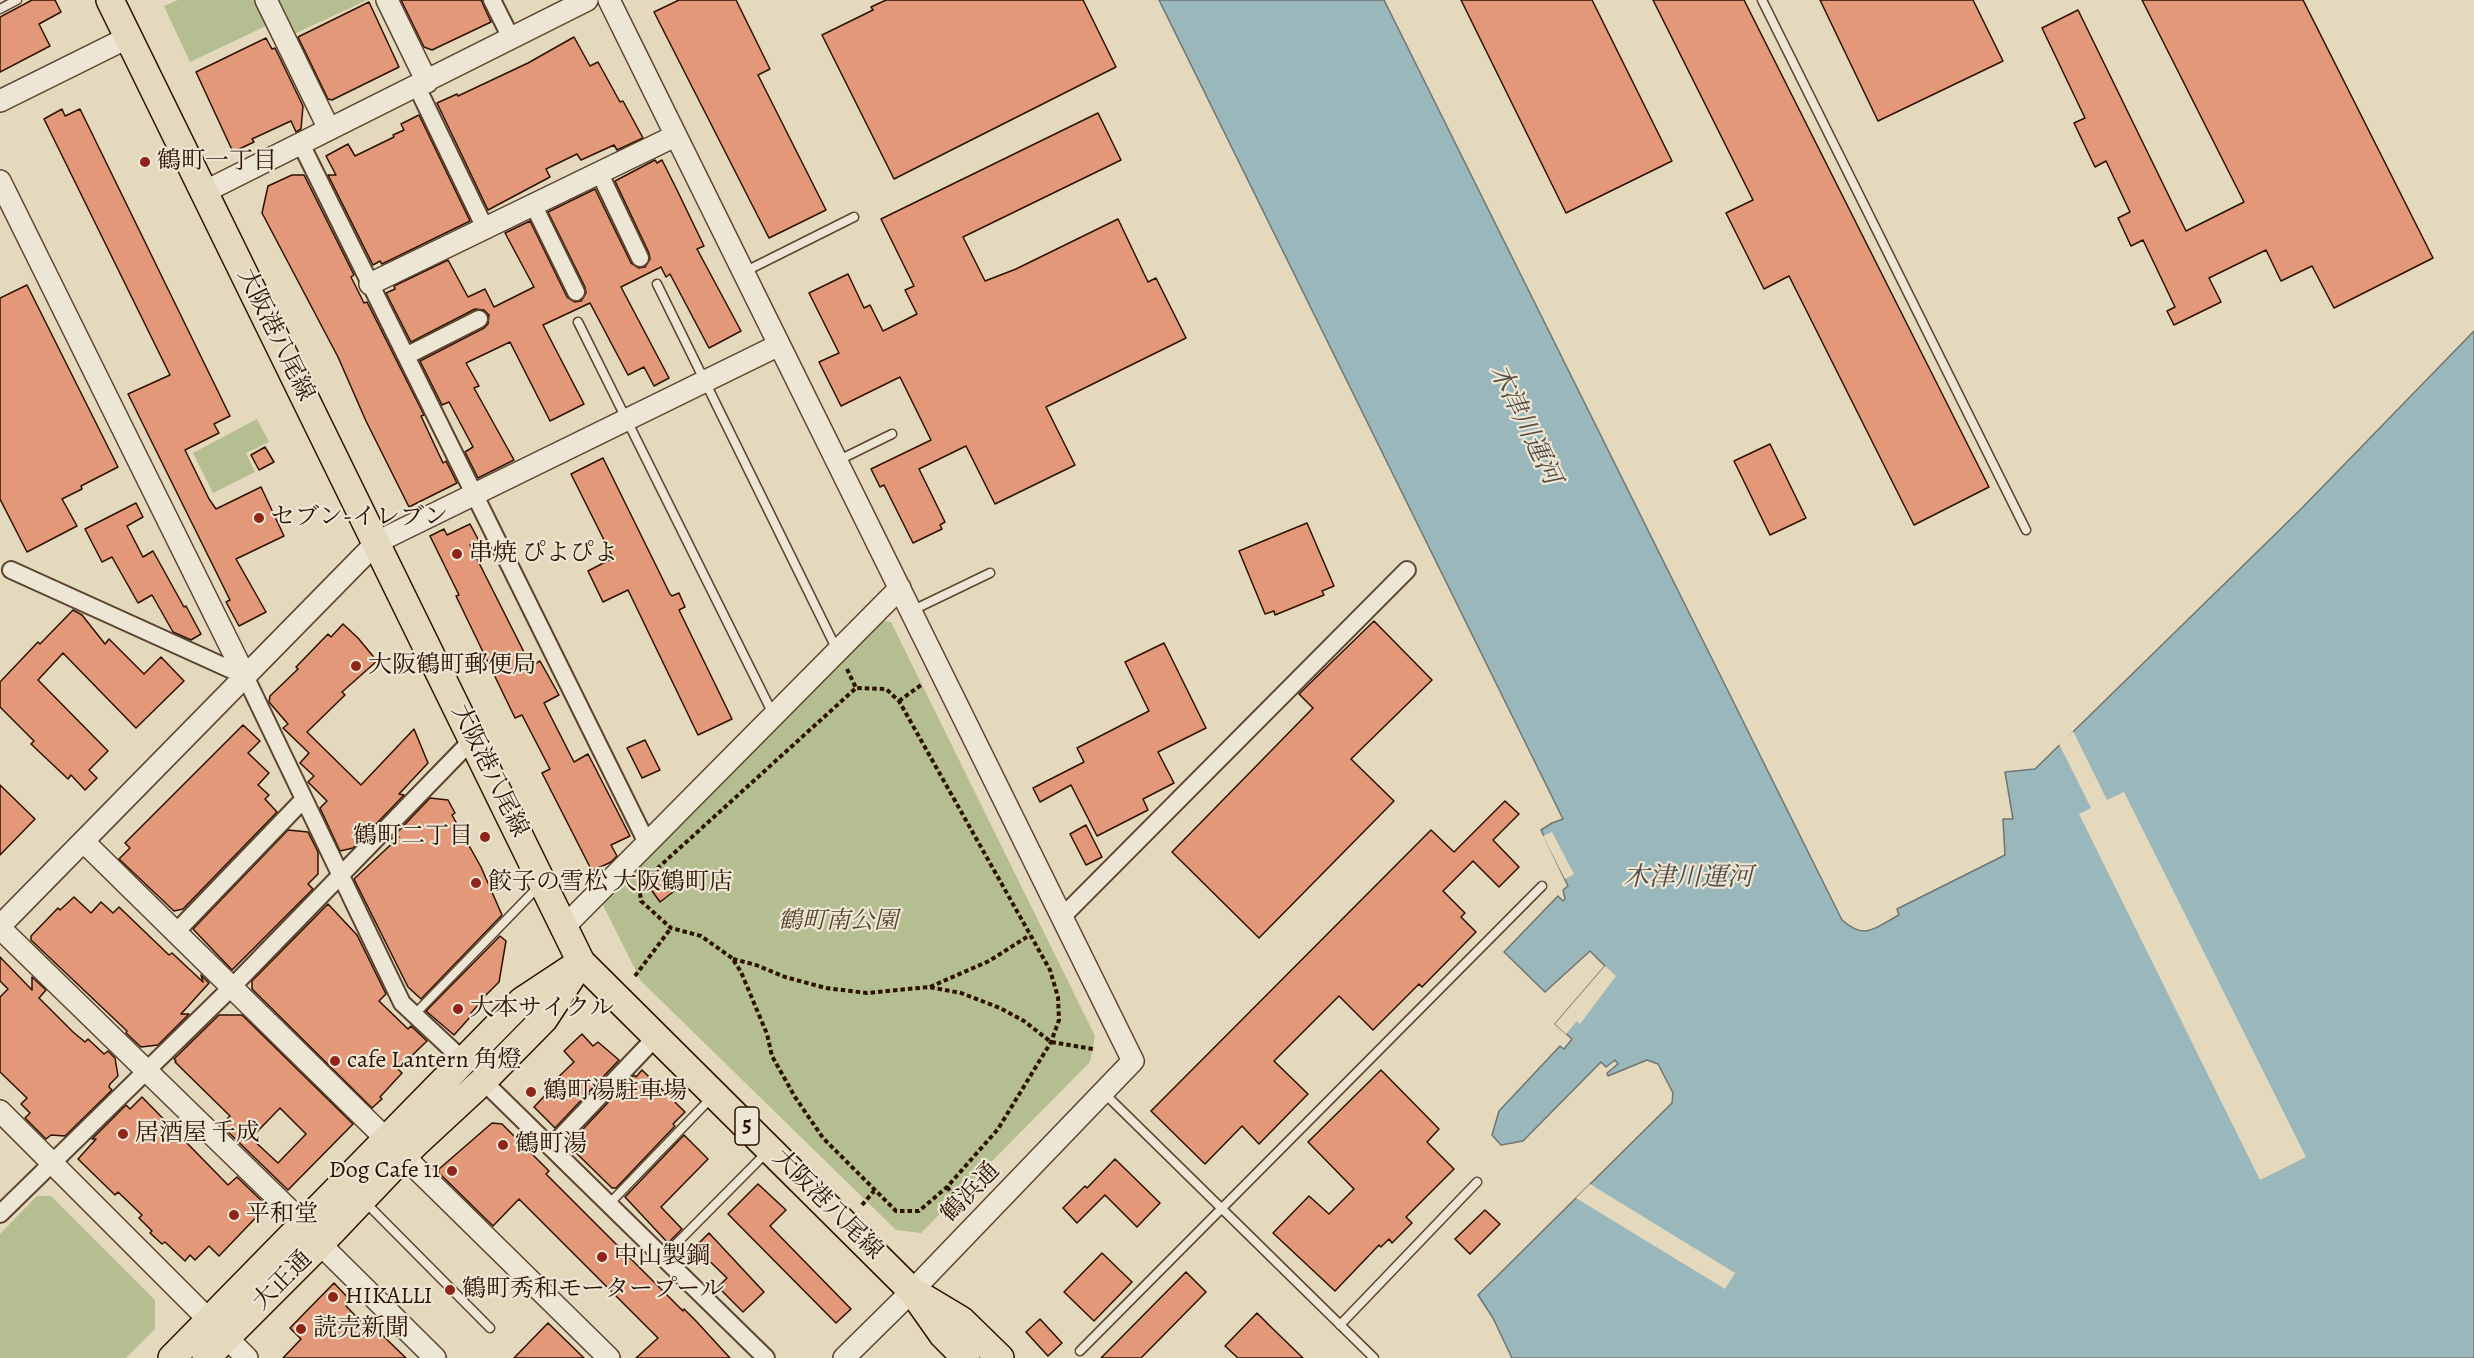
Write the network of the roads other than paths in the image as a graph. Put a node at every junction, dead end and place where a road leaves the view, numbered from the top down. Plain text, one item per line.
1 (17, 0) edge
2 (110, 0) edge
3 (266, 0) edge
4 (387, 0) edge
5 (492, 0) edge
6 (587, 0) edge
7 (609, 0) edge
8 (1762, 0) edge
9 (0, 9) edge
10 (129, 37) junction
11 (511, 38) junction
12 (422, 84) junction
13 (0, 101) edge
14 (329, 129) junction
15 (675, 136) junction
16 (301, 144) junction
17 (599, 172) junction
18 (0, 181) edge
19 (204, 192) junction
20 (533, 204) junction
21 (854, 217) dead end
22 (485, 228) junction
23 (640, 258) dead end
24 (743, 272) junction
25 (370, 284) junction
26 (657, 284) dead end
27 (576, 292) dead end
28 (479, 319) dead end
29 (578, 322) dead end
30 (779, 345) junction
31 (406, 356) junction
32 (704, 382) junction
33 (626, 420) junction
34 (891, 434) dead end
35 (837, 461) junction
36 (474, 494) junction
37 (2026, 530) dead end
38 (377, 542) junction
39 (11, 570) dead end
40 (1407, 570) dead end
41 (990, 573) dead end
42 (900, 588) junction
43 (911, 611) junction
44 (837, 650) junction
45 (245, 676) junction
46 (773, 715) junction
47 (473, 739) junction
48 (304, 799) junction
49 (84, 842) junction
50 (647, 843) junction
51 (340, 875) junction
52 (543, 882) junction
53 (1542, 886) dead end
54 (1063, 916) junction
55 (565, 926) junction
56 (0, 927) edge
57 (176, 932) junction
58 (581, 962) junction
59 (232, 987) junction
60 (414, 1015) junction
61 (656, 1037) junction
62 (464, 1061) junction
63 (147, 1072) junction
64 (483, 1081) junction
65 (1103, 1092) junction
66 (715, 1094) junction
67 (0, 1112) edge
68 (551, 1147) junction
69 (395, 1148) junction
70 (770, 1148) junction
71 (52, 1161) junction
72 (1477, 1182) dead end
73 (362, 1200) junction
74 (609, 1204) junction
75 (1222, 1209) junction
76 (0, 1214) edge
77 (312, 1234) junction
78 (663, 1257) junction
79 (912, 1291) junction
80 (1340, 1325) junction
81 (490, 1328) dead end
82 (217, 1329) junction
83 (1080, 1351) dead end
84 (172, 1358) edge
85 (206, 1358) edge
86 (247, 1358) edge
87 (435, 1358) edge
88 (609, 1358) edge
89 (766, 1358) edge
90 (844, 1358) edge
91 (966, 1358) edge
92 (1000, 1358) edge
93 (1374, 1358) edge

1 - 9 lane
2 - 10 main road, 大阪港八尾線 / 5
3 - 14 street
4 - 12 street
5 - 11 street
6 - 11 street
7 - 15 street
8 - 37 lane
10 - 13 street
10 - 19 main road, 大阪港八尾線 / 5
11 - 12 street
12 - 14 street
12 - 22 street
14 - 16 street
15 - 17 street
15 - 24 street
16 - 19 street
16 - 25 street
17 - 20 street
17 - 23 street
18 - 45 street
19 - 38 main road, 大阪港八尾線 / 5
20 - 22 street
20 - 27 street
21 - 24 lane
22 - 25 street
24 - 30 street
25 - 31 street
26 - 32 lane
28 - 31 street
29 - 33 lane
30 - 32 street
30 - 35 street
31 - 36 street
32 - 33 street
32 - 44 lane
33 - 36 street
33 - 46 lane
34 - 35 lane
35 - 42 street
36 - 38 street
36 - 50 street
38 - 45 street
38 - 47 main road, 大阪港八尾線 / 5
39 - 45 street
40 - 54 street
41 - 43 lane
42 - 43 street
42 - 44 street
43 - 54 street
44 - 46 street
45 - 48 street
45 - 49 street
46 - 50 street
47 - 51 street
47 - 52 main road, 大阪港八尾線 / 5
48 - 51 street
48 - 57 street
49 - 56 street
49 - 57 street
50 - 55 street
51 - 59 street
51 - 60 street
52 - 55 main road, 大阪港八尾線 / 5
52 - 60 lane
53 - 75 lane
54 - 65 street, 鶴浜通
55 - 58 main road, 大阪港八尾線 / 5
56 - 63 street
57 - 59 street
58 - 61 main road, 大阪港八尾線 / 5
58 - 62 main road, 大正通
58 - 64 main road, 大正通
59 - 63 street
59 - 69 street
60 - 62 street
61 - 66 main road, 大阪港八尾線 / 5
61 - 68 street
62 - 69 main road, 大正通
63 - 71 street
63 - 77 street
64 - 68 street
64 - 69 main road, 大正通
65 - 75 lane
65 - 79 street, 鶴浜通
66 - 70 main road, 大阪港八尾線 / 5
66 - 74 lane
67 - 71 street
68 - 74 street
69 - 73 main road, 大正通
69 - 77 main road, 大正通
69 - 88 street
70 - 78 lane
70 - 79 main road, 大阪港八尾線 / 5
71 - 76 street
71 - 82 street
72 - 80 lane
73 - 77 main road, 大正通
73 - 81 lane
74 - 78 street
75 - 80 lane
75 - 83 lane
77 - 82 main road, 大正通
77 - 87 street
78 - 89 street
79 - 90 street, 鶴浜通
79 - 91 main road, 大阪港八尾線 / 5
79 - 92 main road, 大阪港八尾線 / 5
80 - 93 lane
82 - 84 main road, 大正通
82 - 85 main road, 大正通
82 - 86 street

